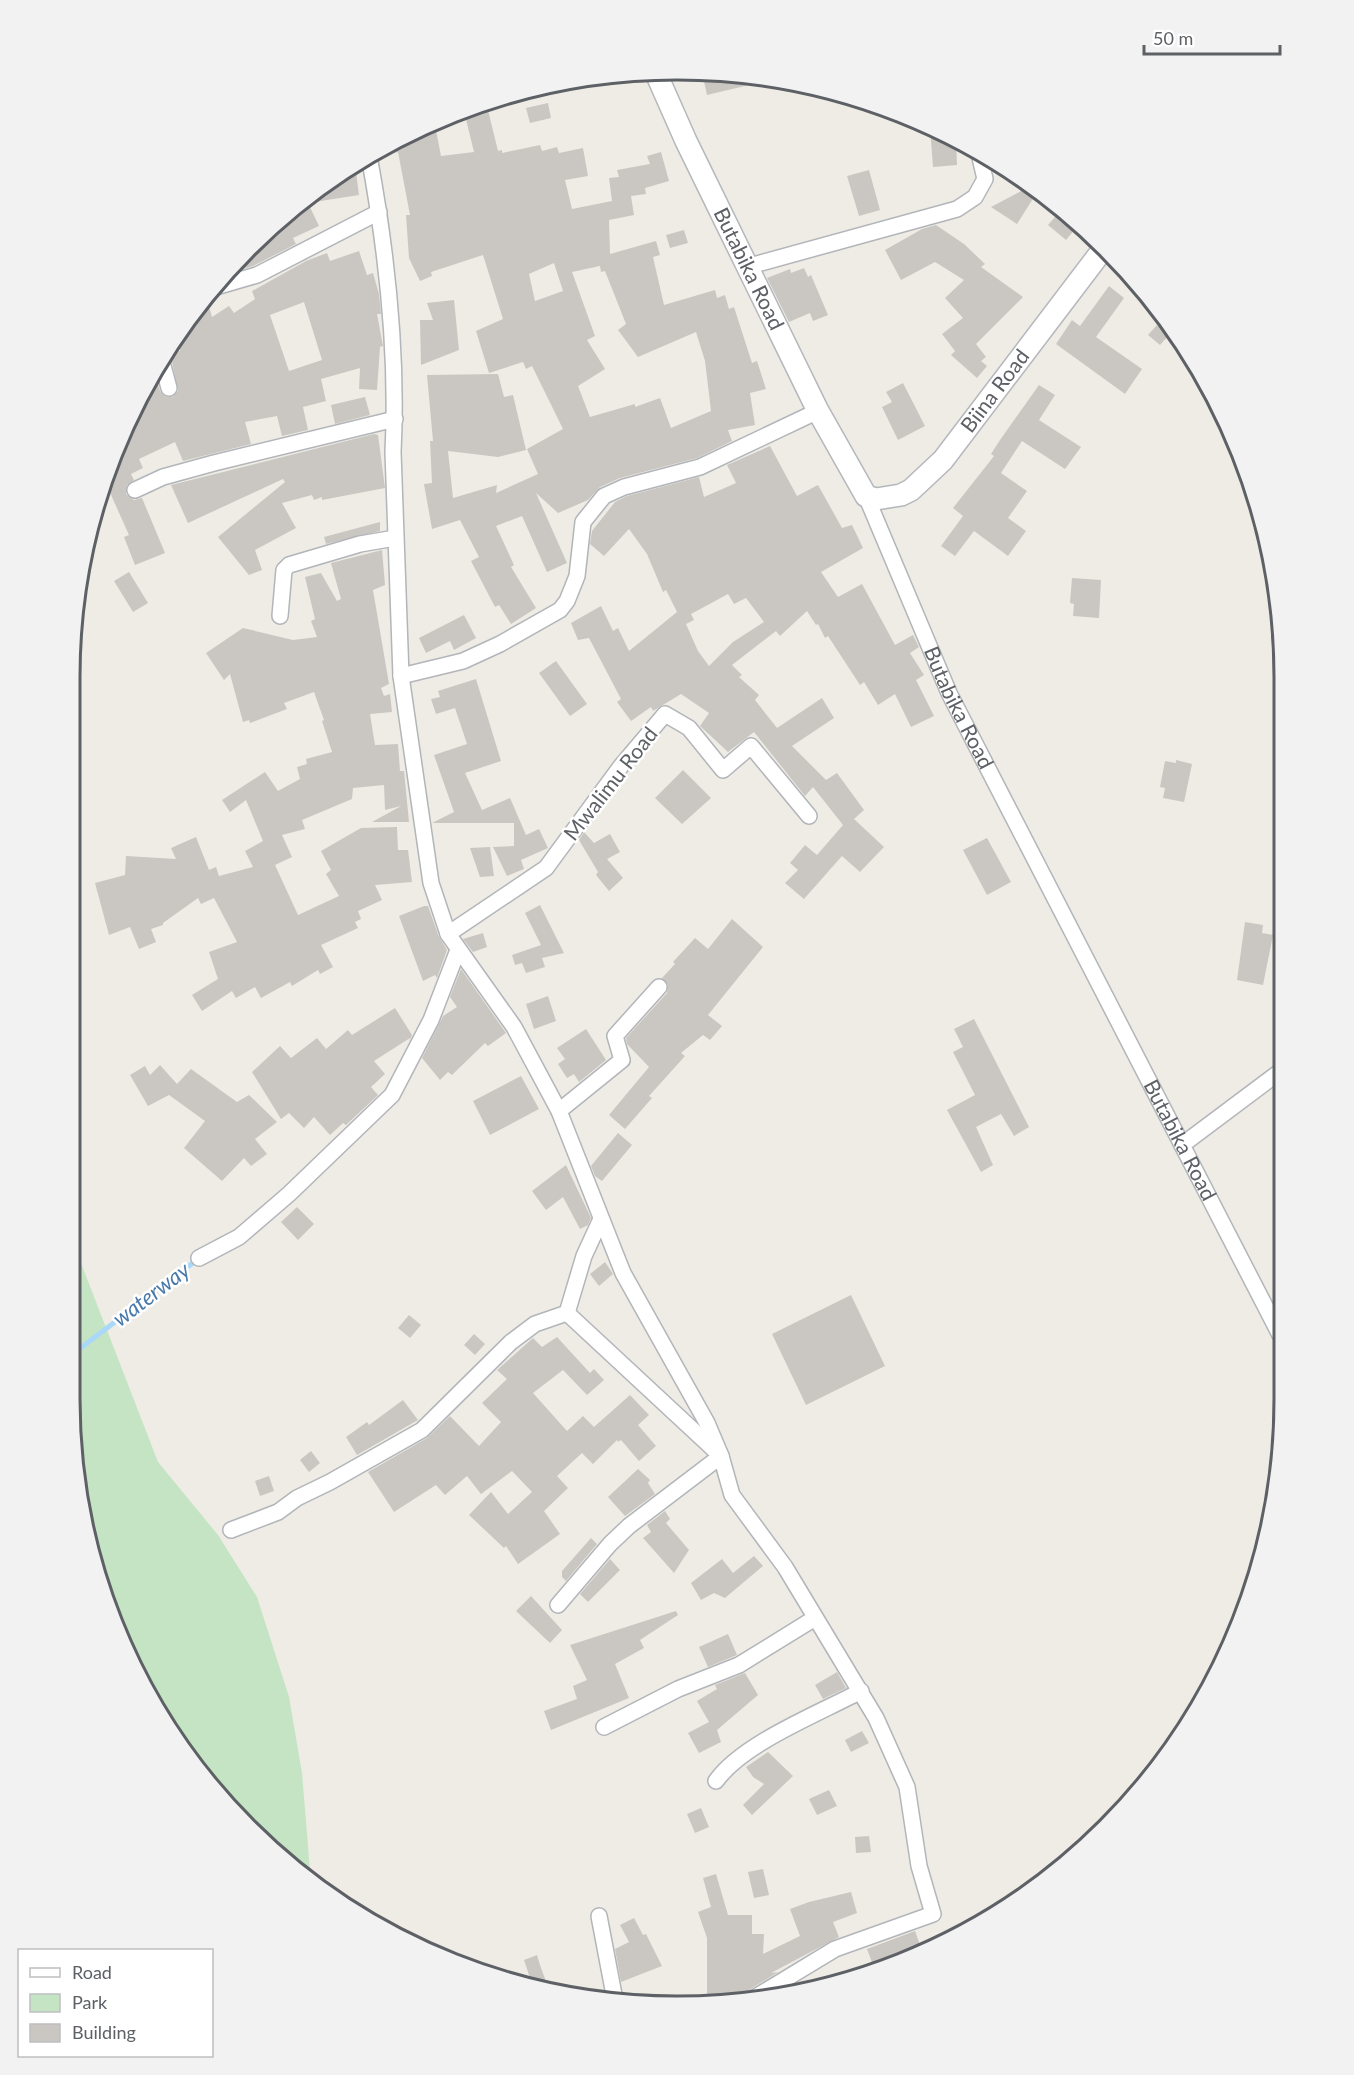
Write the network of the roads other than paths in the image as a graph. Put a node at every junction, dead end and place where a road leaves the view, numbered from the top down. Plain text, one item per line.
1 (659, 80) edge
2 (981, 163) edge
3 (371, 165) edge
4 (379, 212) junction
5 (1099, 255) edge
6 (746, 267) junction
7 (228, 283) edge
8 (164, 371) edge
9 (169, 388) dead end
10 (818, 411) junction
11 (394, 419) junction
12 (135, 490) dead end
13 (866, 496) junction
14 (395, 538) junction
15 (280, 616) dead end
16 (401, 676) junction
17 (810, 816) dead end
18 (448, 934) junction
19 (458, 950) junction
20 (659, 987) dead end
21 (1274, 1076) edge
22 (559, 1111) junction
23 (1182, 1145) junction
24 (601, 1219) junction
25 (199, 1258) dead end
26 (567, 1313) junction
27 (1274, 1322) edge
28 (721, 1456) junction
29 (231, 1530) dead end
30 (558, 1605) dead end
31 (814, 1618) junction
32 (861, 1691) junction
33 (604, 1727) dead end
34 (716, 1781) dead end
35 (599, 1916) dead end
36 (770, 1988) edge
37 (613, 1991) edge

1 - 6 main road, Butabika Road
2 - 6 street
3 - 4 street
4 - 7 street
4 - 11 street
5 - 13 main road, Biina Road
6 - 10 main road, Butabika Road
8 - 9 street
10 - 13 main road, Butabika Road
10 - 16 street
11 - 12 street
11 - 14 street
13 - 23 street, Butabika Road
14 - 15 street
14 - 16 street
16 - 18 street
17 - 18 street, Mwalimu Road
18 - 19 street
19 - 22 street
19 - 25 street
20 - 22 street
21 - 23 street
22 - 24 street
23 - 27 street, Butabika Road
24 - 26 street
24 - 28 street
26 - 28 street
26 - 29 street
28 - 30 street
28 - 31 street
31 - 32 street
31 - 33 street
32 - 34 street
32 - 36 street
35 - 37 street

